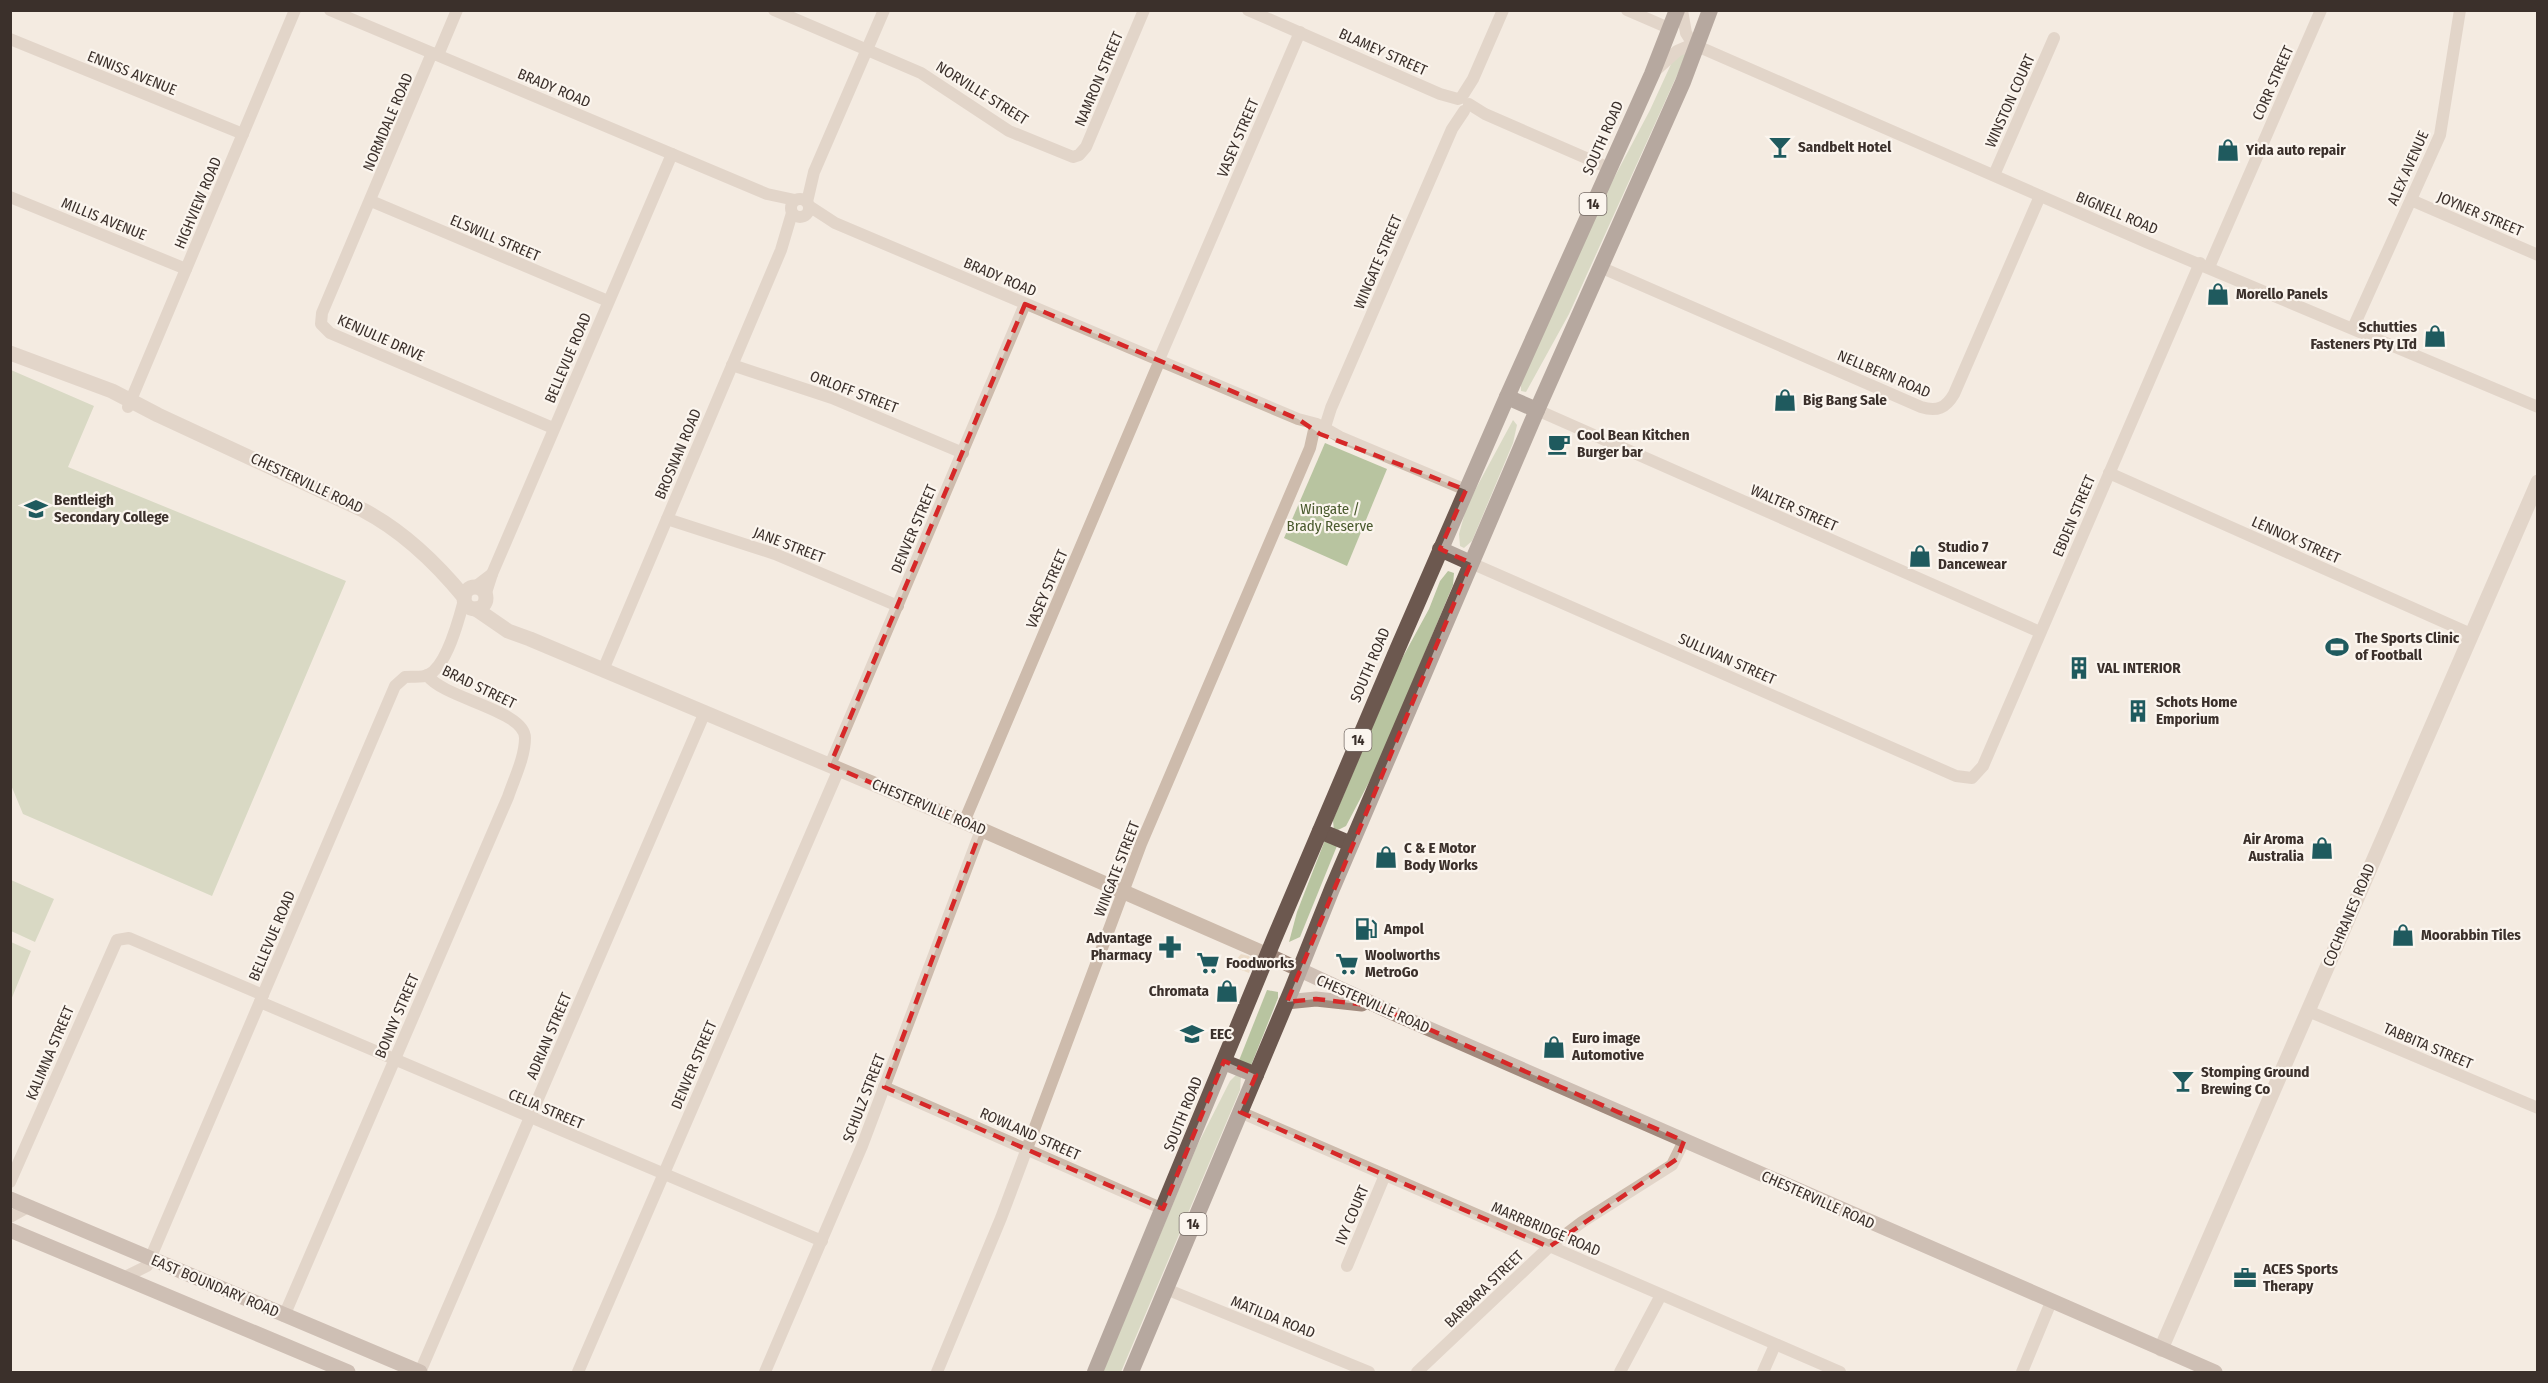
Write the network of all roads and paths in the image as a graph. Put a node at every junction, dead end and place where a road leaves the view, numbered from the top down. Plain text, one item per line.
1 (295, 10) edge
2 (330, 10) edge
3 (457, 10) edge
4 (774, 10) edge
5 (884, 10) edge
6 (1144, 10) edge
7 (1248, 10) edge
8 (1503, 10) edge
9 (1627, 10) edge
10 (1677, 10) edge
11 (1682, 10) edge
12 (1710, 10) edge
13 (2321, 10) edge
14 (2460, 10) edge
15 (1671, 29) junction
16 (1300, 32) junction
17 (11, 33) edge
18 (2054, 38) dead end
19 (1695, 45) junction
20 (866, 50) junction
21 (435, 54) junction
22 (1652, 74) junction
23 (1462, 104) junction
24 (243, 134) junction
25 (672, 154) junction
26 (1076, 157) joint
27 (1609, 168) junction
28 (1994, 176) junction
29 (2040, 196) junction
30 (10, 197) edge
31 (2410, 200) junction
32 (371, 201) junction
33 (800, 208) junction
34 (2538, 255) edge
35 (2204, 265) junction
36 (1600, 267) junction
37 (186, 269) junction
38 (608, 301) junction
39 (1025, 304) junction
40 (2353, 328) junction
41 (10, 353) edge
42 (1159, 361) junction
43 (732, 365) junction
44 (1507, 397) junction
45 (130, 403) junction
46 (2532, 406) edge
47 (1537, 410) junction
48 (2538, 416) edge
49 (554, 428) junction
50 (1320, 429) junction
51 (963, 453) junction
52 (2109, 473) junction
53 (2538, 482) edge
54 (1466, 490) junction
55 (667, 519) junction
56 (1440, 549) junction
57 (1471, 563) junction
58 (474, 598) junction
59 (898, 606) junction
60 (2040, 632) junction
61 (2471, 634) junction
62 (603, 670) junction
63 (427, 675) junction
64 (705, 712) junction
65 (520, 725) joint
66 (834, 767) junction
67 (1972, 778) joint
68 (964, 822) junction
69 (981, 830) junction
70 (1320, 831) junction
71 (1351, 844) junction
72 (1123, 891) junction
73 (120, 938) joint
74 (1268, 955) junction
75 (1299, 970) junction
76 (261, 998) junction
77 (1286, 1002) junction
78 (1377, 1006) junction
79 (2308, 1011) junction
80 (394, 1060) junction
81 (1224, 1062) junction
82 (1256, 1075) junction
83 (884, 1087) junction
84 (2538, 1108) edge
85 (1240, 1112) junction
86 (530, 1118) junction
87 (1684, 1141) junction
88 (1027, 1149) junction
89 (663, 1174) junction
90 (1385, 1175) junction
91 (10, 1182) edge
92 (10, 1199) edge
93 (28, 1207) junction
94 (1163, 1209) junction
95 (10, 1217) edge
96 (10, 1230) edge
97 (822, 1241) junction
98 (1549, 1247) junction
99 (150, 1259) junction
100 (1347, 1266) dead end
101 (123, 1278) junction
102 (1166, 1289) junction
103 (1661, 1295) junction
104 (2051, 1302) junction
105 (284, 1316) junction
106 (352, 1344) junction
107 (1775, 1345) junction
108 (2161, 1349) junction
109 (344, 1371) edge
110 (1424, 1371) edge
111 (420, 1372) edge
112 (578, 1372) edge
113 (765, 1372) edge
114 (936, 1372) edge
115 (1095, 1372) edge
116 (1131, 1372) edge
117 (1370, 1372) edge
118 (1620, 1372) edge
119 (1763, 1372) edge
120 (1840, 1372) edge
121 (2022, 1372) edge
122 (2215, 1372) edge

1 - 24 street, HIGHVIEW ROAD
2 - 21 street, BRADY ROAD
3 - 21 street, NORMDALE ROAD
4 - 20 street, NORVILLE STREET
5 - 20 street, BROSNAN ROAD
6 - 26 street, NAMRON STREET
7 - 16 street, BLAMEY STREET
8 - 23 street, WINGATE STREET
9 - 15 street
10 - 15 highway, SOUTH ROAD / 14
11 - 19 street
12 - 19 highway, 14
13 - 35 street, CORR STREET
14 - 31 street, ALEX AVENUE
15 - 22 highway, SOUTH ROAD / 14
16 - 23 street, BLAMEY STREET
16 - 42 street, VASEY STREET
17 - 24 street, ENNISS AVENUE
18 - 28 street, WINSTON COURT
19 - 22 street
19 - 28 street, BIGNELL ROAD
19 - 36 highway, 14
20 - 26 street, NORVILLE STREET
20 - 33 street, BROSNAN ROAD
21 - 25 street, BRADY ROAD
21 - 32 street, NORMDALE ROAD
22 - 27 highway, SOUTH ROAD / 14
23 - 27 street, BLAMEY STREET
23 - 50 street, WINGATE STREET
24 - 37 street, HIGHVIEW ROAD
25 - 33 street, BRADY ROAD
25 - 38 street, BELLEVUE ROAD
27 - 44 highway, SOUTH ROAD / 14
28 - 29 street, BIGNELL ROAD
29 - 35 street, BIGNELL ROAD
29 - 36 street, NELLBERN ROAD
30 - 37 street, MILLIS AVENUE
31 - 34 street, JOYNER STREET
31 - 40 street, ALEX AVENUE
32 - 38 street, ELSWILL STREET
32 - 49 street, KENJULIE DRIVE
33 - 39 street, BRADY ROAD
33 - 43 street, BROSNAN ROAD
35 - 40 street, BIGNELL ROAD
35 - 52 street, EBDEN STREET
36 - 47 highway, 14
37 - 45 street, HIGHVIEW ROAD
38 - 49 street, BELLEVUE ROAD
39 - 42 street, BRADY ROAD
39 - 51 street, DENVER STREET
40 - 46 street, BIGNELL ROAD
41 - 45 street, CHESTERVILLE ROAD
42 - 50 street, BRADY ROAD
42 - 68 street, VASEY STREET
43 - 51 street, ORLOFF STREET
43 - 55 street, BROSNAN ROAD
44 - 47 highway
44 - 54 highway, SOUTH ROAD / 14
45 - 58 street, CHESTERVILLE ROAD
46 - 48 street, BIGNELL ROAD
47 - 57 highway, 14
47 - 60 street, WALTER STREET
49 - 58 street, BELLEVUE ROAD
50 - 54 street, BRADY ROAD
50 - 72 street, WINGATE STREET
51 - 59 street, DENVER STREET
52 - 60 street, EBDEN STREET
52 - 61 street, LENNOX STREET
53 - 61 street, COCHRANES ROAD
54 - 56 highway, SOUTH ROAD / 14
55 - 59 street, JANE STREET
55 - 62 street, BROSNAN ROAD
56 - 57 highway
56 - 70 highway, SOUTH ROAD / 14
57 - 67 street, SULLIVAN STREET
57 - 71 highway, 14
58 - 62 street, CHESTERVILLE ROAD
58 - 63 street
59 - 66 street, DENVER STREET
60 - 67 street, EBDEN STREET
61 - 79 street, COCHRANES ROAD
62 - 64 street, CHESTERVILLE ROAD
63 - 65 street, BRAD STREET
63 - 76 street, BELLEVUE ROAD
64 - 66 street, CHESTERVILLE ROAD
64 - 86 street, ADRIAN STREET
65 - 80 street, BONNY STREET
66 - 68 street, CHESTERVILLE ROAD
66 - 89 street, DENVER STREET
68 - 69 street, CHESTERVILLE ROAD
69 - 72 street, CHESTERVILLE ROAD
69 - 83 street, SCHULZ STREET
70 - 71 highway
70 - 74 highway, SOUTH ROAD / 14
71 - 75 highway, 14
72 - 74 street, CHESTERVILLE ROAD
72 - 88 street, WINGATE STREET
73 - 76 street, CELIA STREET
73 - 91 street, KALIMNA STREET
74 - 75 main road, CHESTERVILLE ROAD
74 - 81 highway, SOUTH ROAD / 14
75 - 77 highway, 14
75 - 78 main road, CHESTERVILLE ROAD
76 - 80 street, CELIA STREET
76 - 99 street, BELLEVUE ROAD
77 - 78 main road
77 - 82 highway, 14
78 - 87 main road, CHESTERVILLE ROAD
79 - 84 street, TABBITA STREET
79 - 108 street, COCHRANES ROAD
80 - 86 street, CELIA STREET
80 - 105 street, BONNY STREET
81 - 82 highway
81 - 94 highway, SOUTH ROAD / 14
82 - 85 highway, 14
83 - 88 street, ROWLAND STREET
83 - 97 street, SCHULZ STREET
85 - 90 street, MARRBRIDGE ROAD
85 - 102 highway, 14
86 - 89 street, CELIA STREET
86 - 111 street, ADRIAN STREET
87 - 98 street, BARBARA STREET
87 - 104 main road, CHESTERVILLE ROAD
88 - 94 street, ROWLAND STREET
88 - 114 street, WINGATE STREET
89 - 97 street, CELIA STREET
89 - 112 street, DENVER STREET
90 - 98 street, MARRBRIDGE ROAD
90 - 100 street, IVY COURT
92 - 93 main road, EAST BOUNDARY ROAD
93 - 95 street
93 - 99 main road, EAST BOUNDARY ROAD
94 - 115 highway, SOUTH ROAD / 14
96 - 101 main road, EAST BOUNDARY ROAD
97 - 113 street, SCHULZ STREET
98 - 103 street, MARRBRIDGE ROAD
98 - 110 street, BARBARA STREET
99 - 101 street
99 - 105 main road, EAST BOUNDARY ROAD
101 - 109 main road, EAST BOUNDARY ROAD
102 - 116 highway, 14
102 - 117 street, MATILDA ROAD
103 - 107 street, MARRBRIDGE ROAD
103 - 118 street
104 - 108 main road, CHESTERVILLE ROAD
104 - 121 street
105 - 106 main road, EAST BOUNDARY ROAD
106 - 109 main road
106 - 111 main road, EAST BOUNDARY ROAD
107 - 119 street
107 - 120 street, MARRBRIDGE ROAD
108 - 122 main road, CHESTERVILLE ROAD

